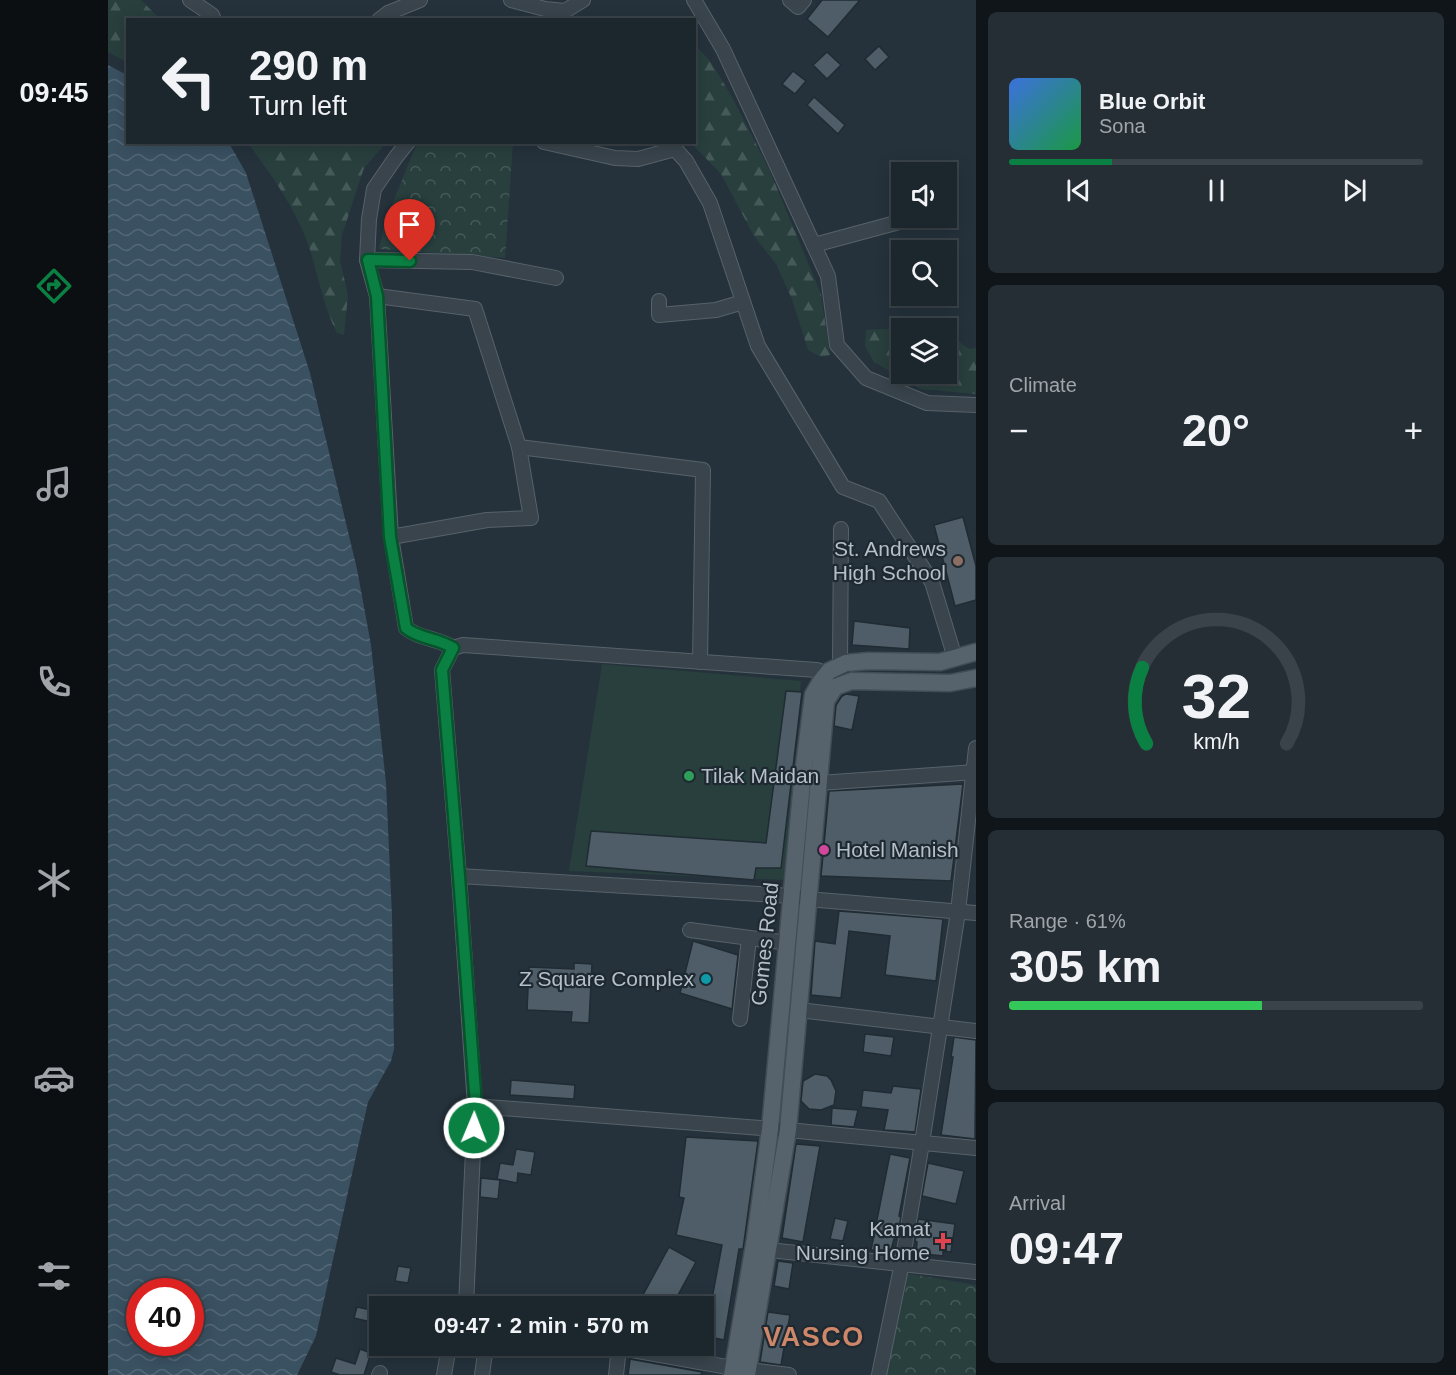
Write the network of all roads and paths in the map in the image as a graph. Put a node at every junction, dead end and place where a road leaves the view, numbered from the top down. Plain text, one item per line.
1 (190, 0) edge
2 (420, 0) edge
3 (511, 0) edge
4 (583, 0) edge
5 (694, 0) edge
6 (790, 0) edge
7 (804, 0) edge
8 (213, 18) edge
9 (382, 18) edge
10 (406, 144) edge
11 (553, 144) edge
12 (891, 224) edge
13 (814, 245) junction
14 (368, 260) junction
15 (556, 278) dead end
16 (377, 296) junction
17 (658, 301) dead end
18 (743, 302) junction
19 (976, 405) edge
20 (519, 447) junction
21 (841, 529) dead end
22 (390, 537) junction
23 (453, 648) junction
24 (976, 652) edge
25 (955, 658) junction
26 (700, 662) junction
27 (838, 676) junction
28 (976, 678) edge
29 (976, 748) edge
30 (975, 772) edge
31 (819, 783) junction
32 (459, 876) junction
33 (800, 898) junction
34 (958, 912) junction
35 (976, 913) edge
36 (690, 930) dead end
37 (749, 938) junction
38 (788, 943) junction
39 (799, 1010) junction
40 (740, 1019) dead end
41 (940, 1026) junction
42 (976, 1031) edge
43 (476, 1106) junction
44 (770, 1129) junction
45 (788, 1130) junction
46 (922, 1143) junction
47 (976, 1148) edge
48 (761, 1249) junction
49 (902, 1263) junction
50 (976, 1272) edge
51 (466, 1296) edge
52 (447, 1356) edge
53 (485, 1356) edge
54 (615, 1356) edge
55 (663, 1356) edge
56 (740, 1372) edge
57 (444, 1375) edge
58 (482, 1375) edge
59 (616, 1375) edge
60 (789, 1375) edge
61 (879, 1375) edge

1 - 8 street
2 - 9 street
3 - 4 street
5 - 13 street
6 - 7 street
10 - 14 street
11 - 18 street
12 - 13 street
13 - 19 street
14 - 15 street
14 - 16 street
16 - 20 street
16 - 22 street
17 - 18 street
18 - 25 street
20 - 22 street
20 - 26 street
21 - 27 street
22 - 23 street
23 - 26 street
23 - 32 street
24 - 25 main road
25 - 27 main road
26 - 27 street
27 - 28 main road
27 - 31 main road, Gomes Road
27 - 33 main road, Gomes Road
29 - 30 street
30 - 31 street
30 - 34 street
31 - 33 main road, Gomes Road
32 - 33 street
32 - 43 street
33 - 34 street
33 - 38 main road, Gomes Road
33 - 39 main road, Gomes Road
34 - 35 street
34 - 41 street
36 - 37 street
37 - 38 street
37 - 40 street
38 - 44 main road, Gomes Road
39 - 41 street
39 - 45 main road, Gomes Road
41 - 42 street
41 - 46 street
43 - 44 street
43 - 51 street
44 - 45 street
44 - 48 main road, Gomes Road
45 - 46 street
45 - 48 main road, Gomes Road
46 - 47 street
46 - 49 street
48 - 49 street
48 - 56 main road, Gomes Road
49 - 50 street
49 - 61 street
52 - 57 street
53 - 58 street
54 - 59 street
55 - 56 street
56 - 60 street

